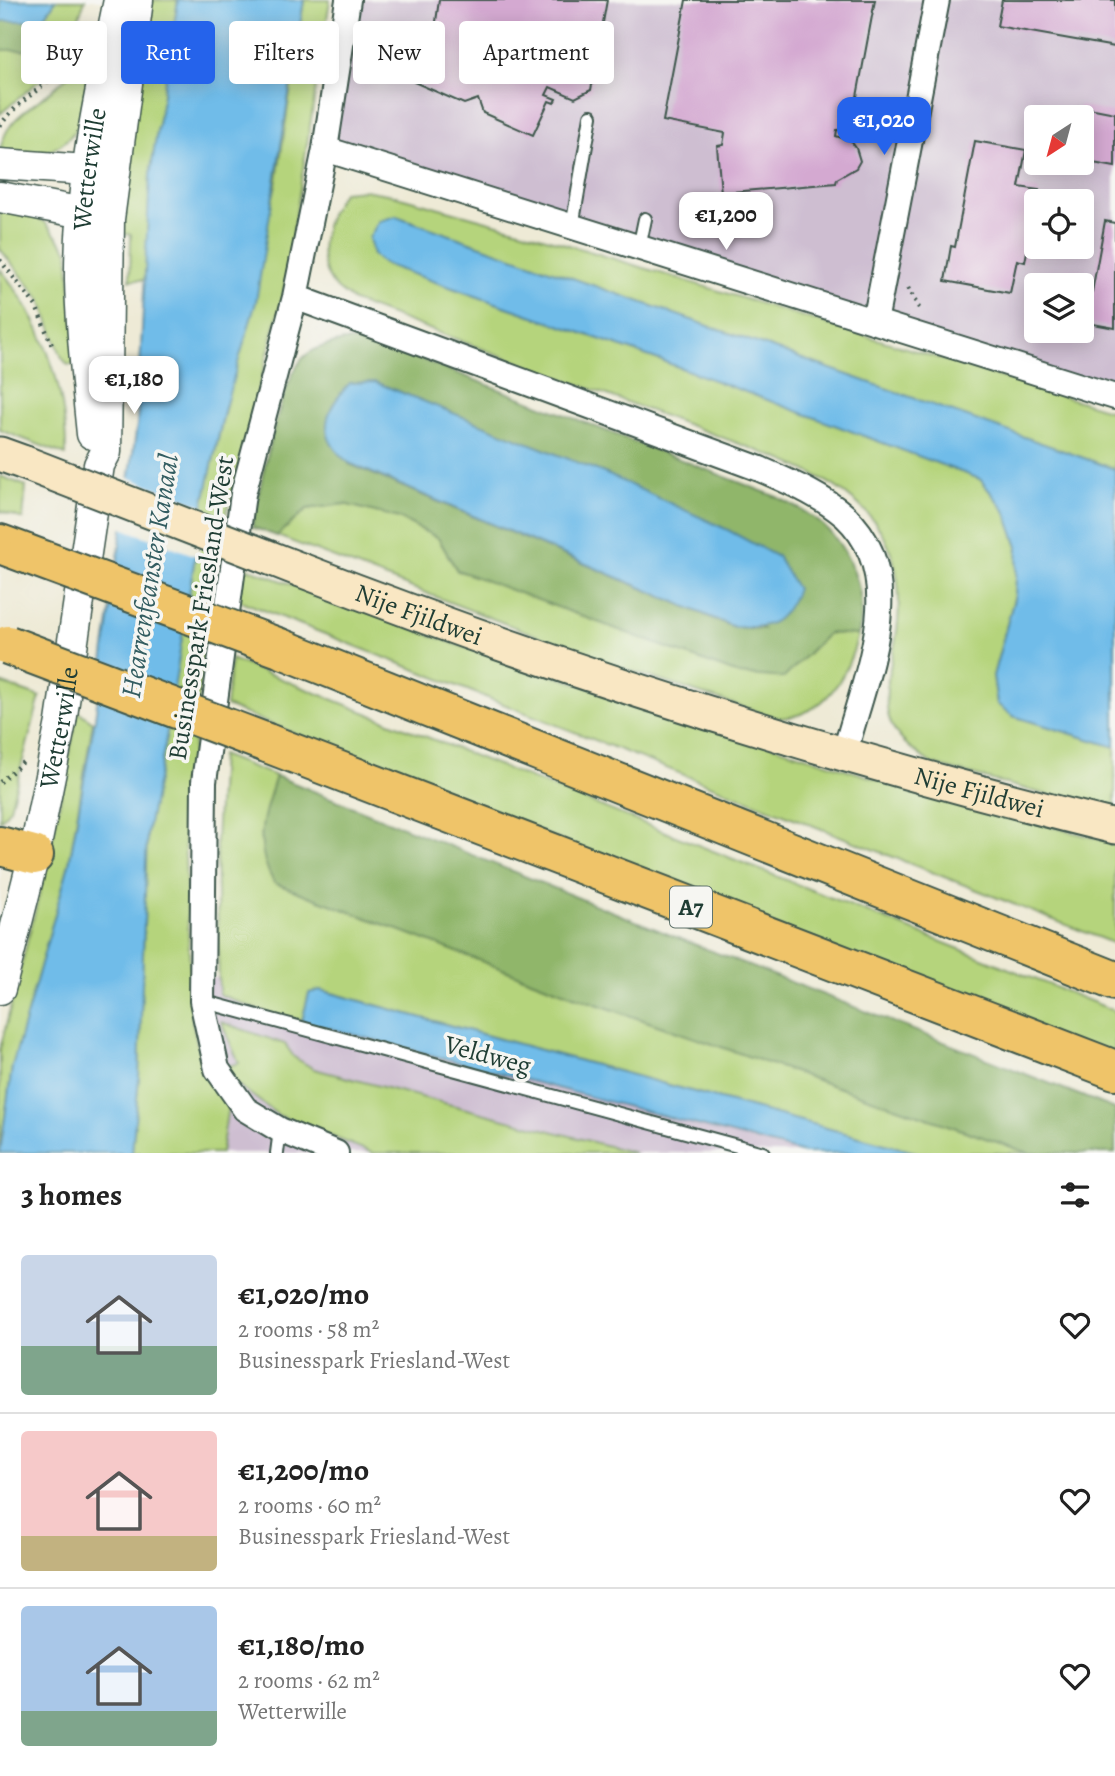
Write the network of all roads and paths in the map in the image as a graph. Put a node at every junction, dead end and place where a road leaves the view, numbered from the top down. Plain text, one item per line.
1 (119, 0) edge
2 (138, 0) edge
3 (348, 0) edge
4 (937, 0) edge
5 (46, 84) edge
6 (591, 116) dead end
7 (0, 126) edge
8 (325, 149) junction
9 (0, 164) edge
10 (87, 170) junction
11 (111, 190) junction
12 (0, 197) edge
13 (83, 213) junction
14 (645, 219) dead end
15 (572, 227) junction
16 (639, 248) junction
17 (0, 260) edge
18 (908, 283) dead end
19 (295, 297) junction
20 (922, 312) dead end
21 (875, 323) junction
22 (55, 357) dead end
23 (1115, 397) edge
24 (12, 459) edge
25 (99, 464) junction
26 (13, 549) edge
27 (4, 643) edge
28 (844, 756) junction
29 (27, 757) dead end
30 (0, 782) edge
31 (1115, 827) edge
32 (17, 850) edge
33 (1115, 981) edge
34 (0, 989) edge
35 (202, 1001) junction
36 (1115, 1070) edge
37 (279, 1142) edge
38 (336, 1153) edge
39 (763, 1153) edge

1 - 10 street, Wetterwille
2 - 11 street, Wetterwille
3 - 8 street, Businesspark Friesland-West
4 - 21 street
5 - 7 path
6 - 15 lane
8 - 15 street
8 - 19 street, Businesspark Friesland-West
9 - 10 street
10 - 11 street
10 - 13 street, Wetterwille
11 - 13 street
11 - 25 street, Wetterwille
12 - 13 street
13 - 25 street, Wetterwille
14 - 16 lane
15 - 16 street
16 - 21 street
17 - 22 path
18 - 20 path
19 - 28 street
19 - 35 street, Businesspark Friesland-West
21 - 23 street
24 - 28 main road, Nije Fjildwei, bridge
25 - 32 street, Wetterwille
26 - 33 highway, bridge
27 - 36 highway, A7, bridge
28 - 31 main road, Nije Fjildwei
29 - 30 path
32 - 34 street, Wetterwille
35 - 37 street, Businesspark Friesland-West
35 - 39 lane, Veldweg
37 - 38 street, Businesspark Friesland-West

